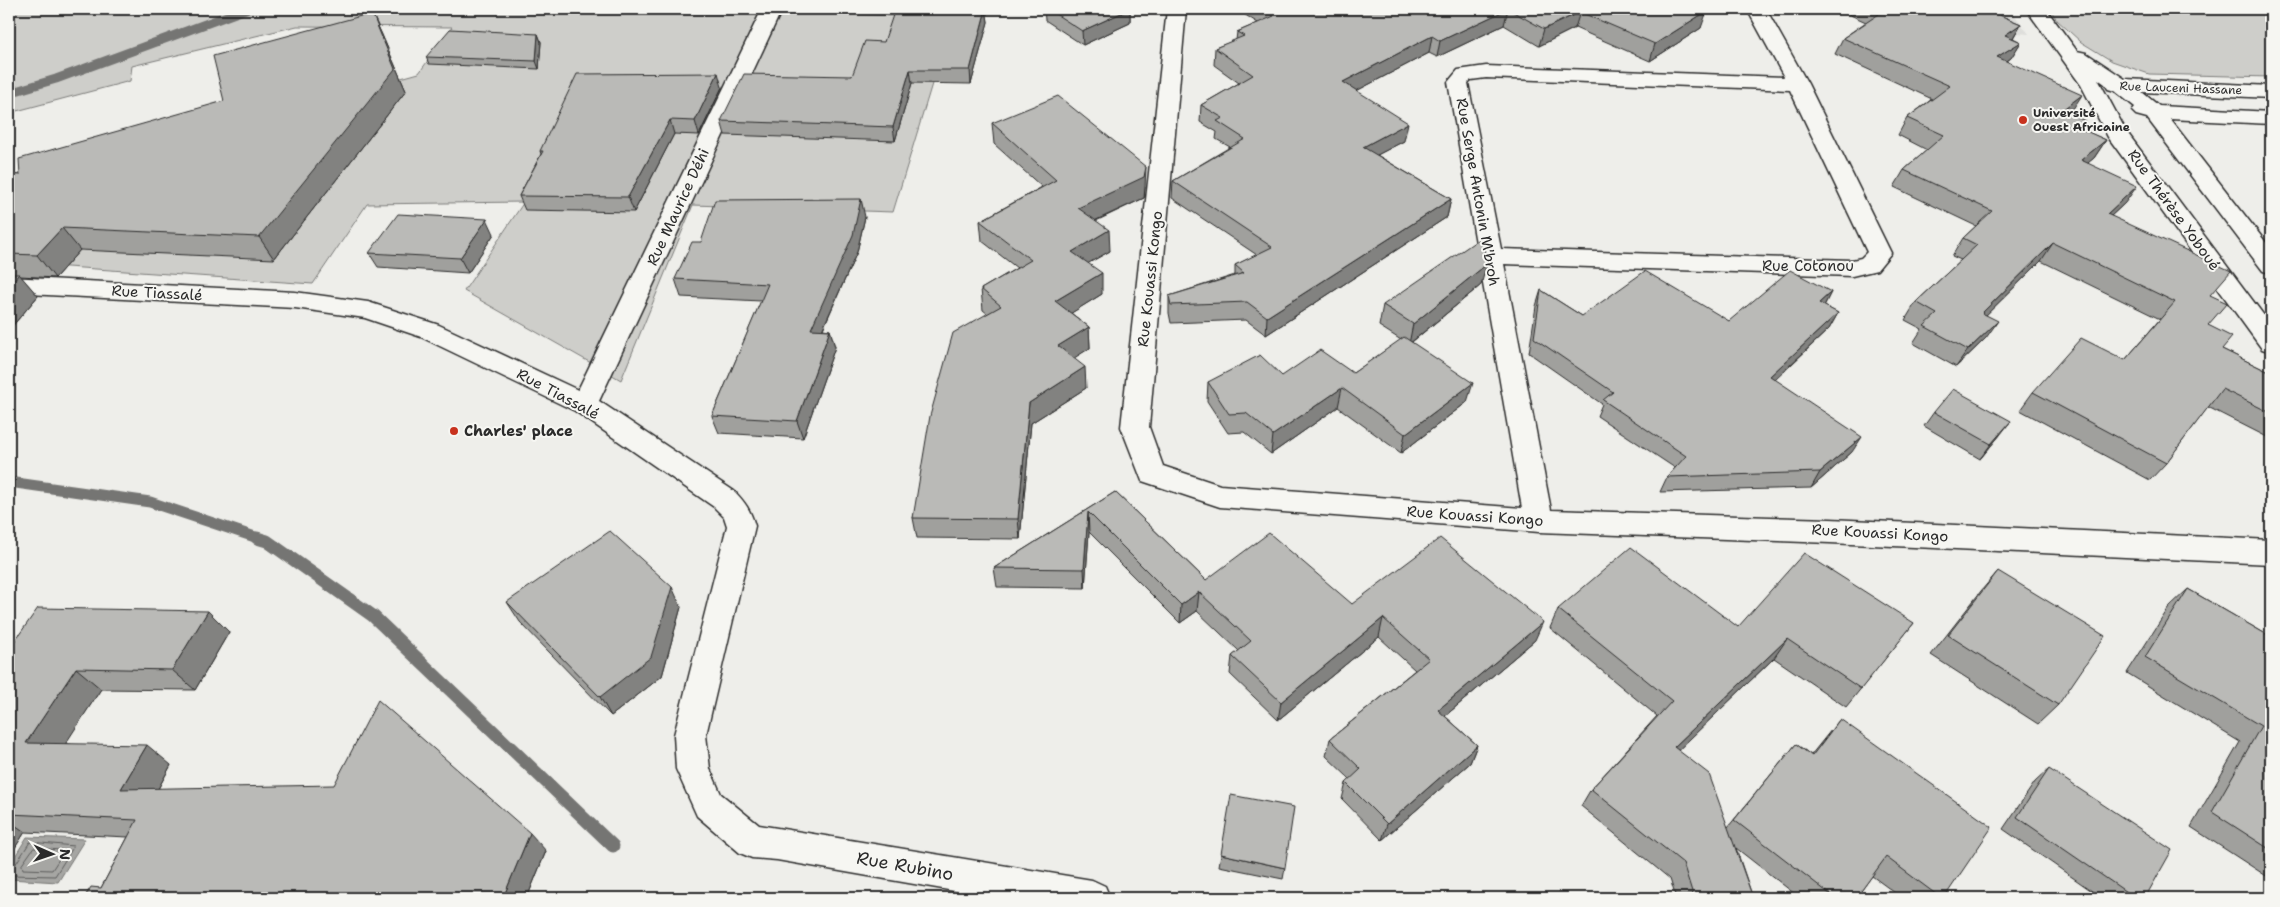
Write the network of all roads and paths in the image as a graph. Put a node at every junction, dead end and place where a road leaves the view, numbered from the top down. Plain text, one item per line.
1 (772, 9) edge
2 (1176, 9) edge
3 (1757, 9) edge
4 (2036, 9) edge
5 (2066, 48) junction
6 (1798, 84) junction
7 (2091, 84) junction
8 (2120, 85) junction
9 (2271, 92) edge
10 (2107, 110) junction
11 (2154, 112) junction
12 (2271, 118) edge
13 (1490, 256) junction
14 (2271, 265) edge
15 (9, 284) edge
16 (2271, 343) edge
17 (584, 404) junction
18 (1539, 521) junction
19 (2271, 552) edge
20 (777, 843) joint
21 (1092, 898) edge

1 - 17 street, Rue Maurice Déhi
2 - 18 street, Rue Kouassi Kongo
3 - 6 street, Rue Cotonou
4 - 5 street, Rue Thérèse Yoboué
5 - 7 street, Rue Thérèse Yoboué
5 - 8 street, Rue Thérèse Yoboué
6 - 13 street, Rue Serge Antonin M'broh
6 - 13 street, Rue Cotonou
7 - 8 street, Rue Lauceni Hassane
7 - 10 street, Rue Thérèse Yoboué
8 - 9 street, Rue Lauceni Hassane
8 - 11 street, Rue Thérèse Yoboué
10 - 11 street, Rue Lauceni Hassane
10 - 16 street, Rue Thérèse Yoboué
11 - 12 street, Rue Lauceni Hassane
11 - 14 street, Rue Thérèse Yoboué
13 - 18 street, Rue Serge Antonin M'broh
15 - 17 street, Rue Tiassalé
17 - 20 street, Rue Tiassalé
18 - 19 street, Rue Kouassi Kongo
20 - 21 street, Rue Rubino

